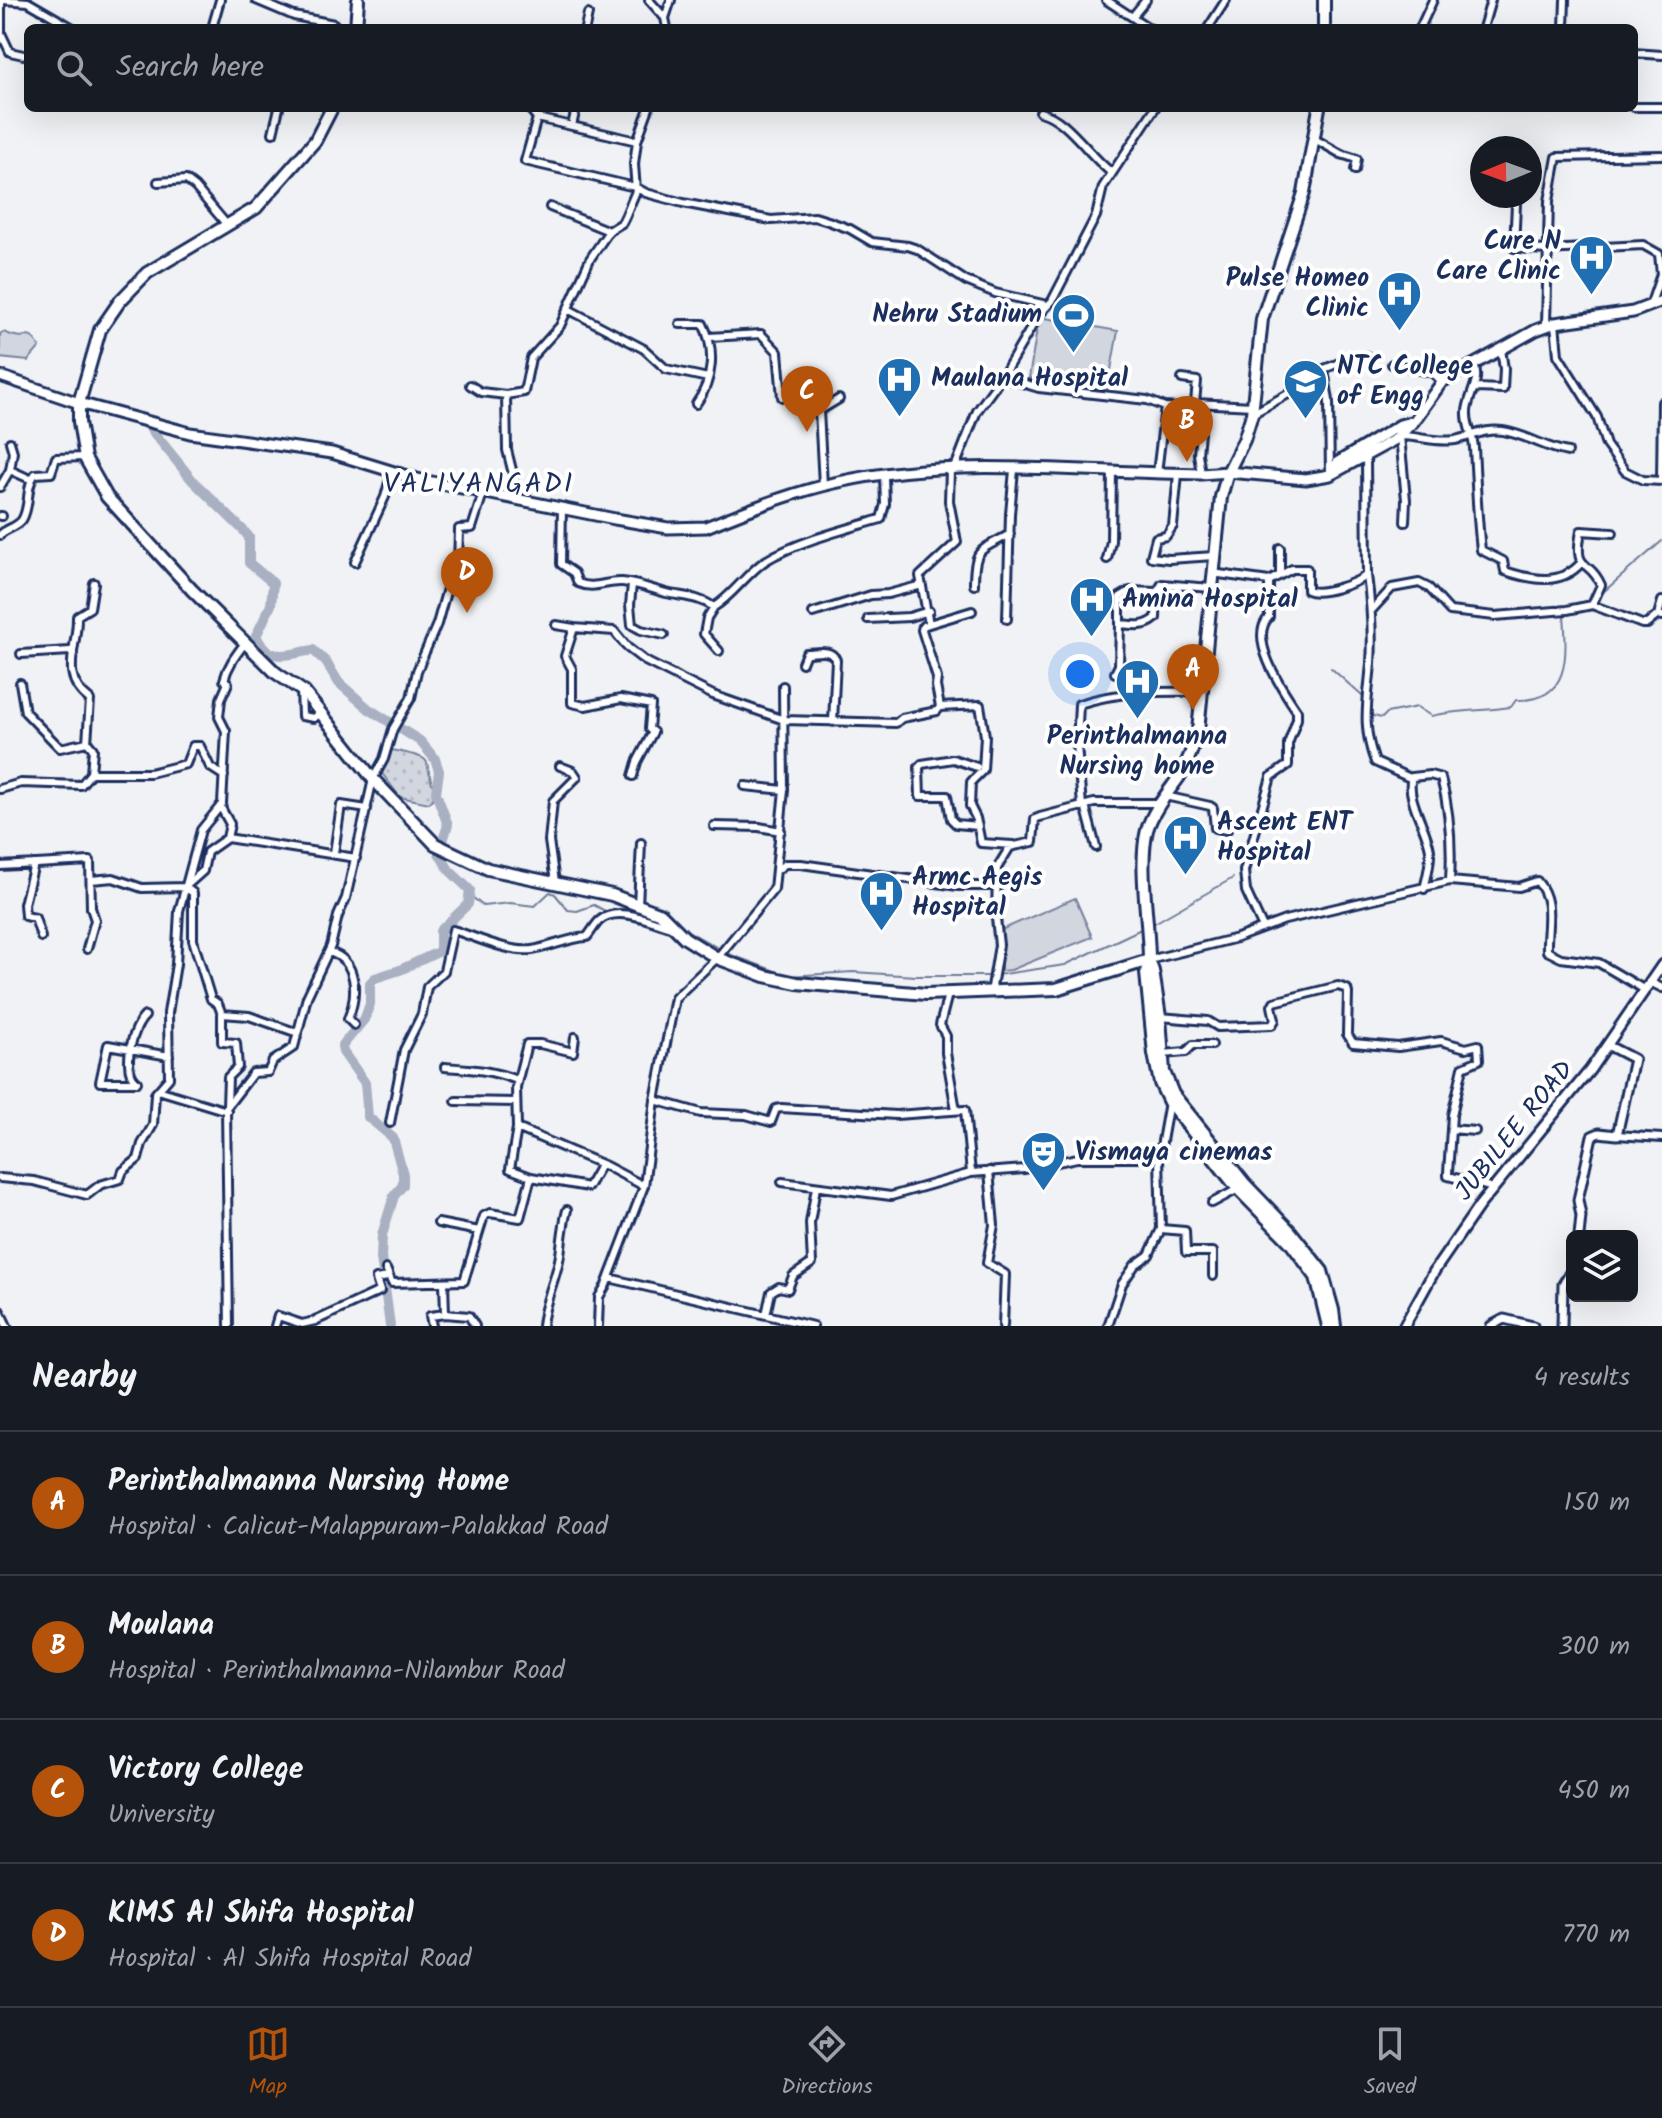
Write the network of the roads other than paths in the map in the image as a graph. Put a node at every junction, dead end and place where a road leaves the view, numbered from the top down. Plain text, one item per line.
1 (3, 0) edge
2 (220, 0) edge
3 (256, 0) edge
4 (279, 0) edge
5 (358, 0) edge
6 (649, 0) edge
7 (671, 0) edge
8 (1106, 0) edge
9 (1146, 0) edge
10 (1226, 0) edge
11 (1324, 0) edge
12 (1433, 0) edge
13 (1491, 0) edge
14 (1565, 0) edge
15 (1115, 2) edge
16 (277, 9) junction
17 (588, 14) dead end
18 (1133, 16) junction
19 (303, 18) junction
20 (665, 18) junction
21 (66, 24) edge
22 (213, 24) edge
23 (301, 24) edge
24 (334, 24) edge
25 (356, 24) edge
26 (586, 24) edge
27 (666, 24) edge
28 (1144, 24) edge
29 (1211, 24) edge
30 (1324, 24) edge
31 (1422, 24) edge
32 (1484, 24) edge
33 (1564, 24) edge
34 (1638, 53) edge
35 (24, 55) edge
36 (1662, 55) edge
37 (1638, 107) edge
38 (1662, 107) edge
39 (278, 112) edge
40 (330, 112) edge
41 (532, 112) edge
42 (575, 112) edge
43 (648, 112) edge
44 (1040, 112) dead end
45 (1149, 112) edge
46 (1318, 112) edge
47 (537, 118) junction
48 (572, 126) junction
49 (273, 133) dead end
50 (1313, 138) junction
51 (637, 141) junction
52 (1662, 155) edge
53 (1355, 170) dead end
54 (1112, 173) junction
55 (158, 182) dead end
56 (635, 187) junction
57 (550, 207) dead end
58 (1516, 208) edge
59 (227, 225) junction
60 (609, 231) junction
61 (1546, 250) junction
62 (1662, 301) edge
63 (1047, 305) junction
64 (1650, 306) junction
65 (568, 309) junction
66 (680, 324) dead end
67 (1550, 324) junction
68 (709, 337) junction
69 (1501, 349) junction
70 (1366, 356) dead end
71 (1392, 364) dead end
72 (1474, 364) junction
73 (1324, 369) junction
74 (0, 376) edge
75 (1002, 377) junction
76 (708, 378) junction
77 (1182, 379) dead end
78 (1442, 382) junction
79 (470, 385) dead end
80 (1475, 388) junction
81 (506, 395) junction
82 (782, 397) dead end
83 (839, 399) dead end
84 (1662, 402) edge
85 (79, 403) junction
86 (1195, 403) junction
87 (696, 404) dead end
88 (1165, 407) junction
89 (1253, 410) junction
90 (1194, 421) junction
91 (1414, 421) junction
92 (1400, 436) junction
93 (1471, 436) junction
94 (10, 442) dead end
95 (1568, 452) dead end
96 (85, 457) junction
97 (1366, 457) junction
98 (952, 470) junction
99 (1014, 470) junction
100 (392, 471) junction
101 (1112, 471) junction
102 (5, 472) edge
103 (1228, 472) junction
104 (1157, 473) junction
105 (1178, 474) junction
106 (1201, 474) junction
107 (1330, 475) junction
108 (884, 476) junction
109 (30, 479) junction
110 (1662, 480) edge
111 (823, 485) junction
112 (0, 487) edge
113 (484, 490) junction
114 (511, 496) junction
115 (562, 507) junction
116 (1405, 522) dead end
117 (1613, 533) dead end
118 (1010, 534) junction
119 (0, 535) edge
120 (1280, 548) dead end
121 (1214, 556) junction
122 (1107, 559) dead end
123 (355, 562) dead end
124 (1581, 563) junction
125 (1212, 573) junction
126 (1280, 574) junction
127 (1367, 575) junction
128 (1269, 581) junction
129 (94, 583) dead end
130 (632, 584) junction
131 (922, 585) junction
132 (974, 585) dead end
133 (1211, 588) junction
134 (1157, 592) junction
135 (1662, 601) edge
136 (1592, 605) junction
137 (714, 607) junction
138 (929, 611) junction
139 (972, 611) dead end
140 (1371, 611) junction
141 (813, 613) dead end
142 (1660, 616) edge
143 (868, 619) dead end
144 (1007, 619) dead end
145 (929, 624) junction
146 (1120, 624) junction
147 (556, 625) dead end
148 (574, 628) junction
149 (664, 635) dead end
150 (245, 643) junction
151 (719, 651) dead end
152 (21, 654) dead end
153 (73, 654) junction
154 (802, 663) dead end
155 (1115, 673) dead end
156 (20, 683) dead end
157 (783, 686) dead end
158 (301, 690) junction
159 (1203, 692) junction
160 (940, 707) junction
161 (322, 712) junction
162 (784, 720) junction
163 (833, 722) junction
164 (87, 742) junction
165 (560, 766) dead end
166 (977, 767) dead end
167 (91, 773) junction
168 (224, 776) junction
169 (633, 776) dead end
170 (1410, 778) junction
171 (373, 779) junction
172 (745, 786) dead end
173 (0, 789) edge
174 (784, 790) junction
175 (1162, 800) junction
176 (220, 806) junction
177 (1083, 806) junction
178 (367, 809) junction
179 (714, 826) dead end
180 (978, 826) junction
181 (1227, 830) dead end
182 (781, 831) junction
183 (227, 838) junction
184 (641, 843) dead end
185 (1013, 845) junction
186 (1096, 847) dead end
187 (334, 853) junction
188 (356, 858) junction
189 (34, 864) junction
190 (0, 866) edge
191 (777, 870) junction
192 (91, 880) junction
193 (1450, 881) junction
194 (555, 882) junction
195 (996, 886) junction
196 (185, 887) junction
197 (1424, 889) junction
198 (638, 905) junction
199 (674, 925) junction
200 (1263, 928) junction
201 (41, 937) dead end
202 (87, 949) dead end
203 (329, 952) junction
204 (720, 953) junction
205 (1149, 960) junction
206 (1662, 965) edge
207 (1647, 986) junction
208 (1662, 988) edge
209 (991, 993) junction
210 (948, 994) junction
211 (222, 1014) junction
212 (145, 1016) dead end
213 (1160, 1017) junction
214 (354, 1025) dead end
215 (298, 1033) junction
216 (575, 1037) dead end
217 (1212, 1045) dead end
218 (1607, 1045) junction
219 (131, 1049) junction
220 (1163, 1054) junction
221 (169, 1056) junction
222 (445, 1067) dead end
223 (1161, 1072) junction
224 (517, 1080) junction
225 (158, 1090) junction
226 (655, 1100) junction
227 (456, 1101) dead end
228 (516, 1102) junction
229 (1169, 1102) junction
230 (226, 1109) junction
231 (956, 1110) junction
232 (390, 1123) dead end
233 (517, 1128) junction
234 (1451, 1129) junction
235 (1475, 1131) dead end
236 (1617, 1135) junction
237 (1662, 1138) edge
238 (1159, 1158) junction
239 (601, 1164) junction
240 (989, 1171) junction
241 (971, 1173) junction
242 (531, 1177) junction
243 (0, 1178) edge
244 (782, 1182) dead end
245 (644, 1186) junction
246 (816, 1187) junction
247 (1494, 1188) junction
248 (1238, 1189) junction
249 (1212, 1203) dead end
250 (567, 1210) dead end
251 (438, 1223) dead end
252 (1161, 1229) junction
253 (1580, 1230) edge
254 (479, 1231) junction
255 (386, 1269) dead end
256 (1213, 1276) dead end
257 (388, 1277) junction
258 (609, 1278) junction
259 (1566, 1279) edge
260 (444, 1282) junction
261 (0, 1311) edge
262 (445, 1314) junction
263 (766, 1315) junction
264 (791, 1323) edge
265 (1405, 1324) edge
266 (7, 1326) edge
267 (229, 1326) edge
268 (275, 1326) edge
269 (432, 1326) edge
270 (475, 1326) edge
271 (542, 1326) edge
272 (598, 1326) edge
273 (813, 1326) edge
274 (1003, 1326) edge
275 (1108, 1326) edge
276 (1328, 1326) edge
277 (1335, 1326) edge
278 (1416, 1326) edge
279 (1491, 1326) edge
280 (1532, 1326) edge
281 (1562, 1326) edge

1 - 21 street
1 - 35 street
2 - 22 street
3 - 16 street
4 - 16 street
5 - 25 highway
6 - 20 street
7 - 20 street
8 - 15 street
9 - 18 street
10 - 29 street
11 - 30 highway
12 - 31 street
13 - 32 street
14 - 33 street
15 - 18 street
16 - 19 street
17 - 26 street
18 - 28 street
19 - 23 street
19 - 24 street
20 - 27 street
34 - 36 street
37 - 38 street
39 - 49 street
40 - 59 highway
41 - 47 street
42 - 48 street
43 - 51 street
44 - 54 street
45 - 54 street
46 - 50 highway
47 - 48 street
47 - 56 street
48 - 51 street
50 - 53 street
50 - 89 highway
51 - 56 street
52 - 61 street
54 - 63 street
55 - 59 street
56 - 60 street
56 - 63 street
57 - 60 street
58 - 61 street
59 - 85 highway
60 - 65 street
61 - 64 street
61 - 67 street
62 - 64 main road
63 - 75 street
64 - 67 main road
65 - 76 street
65 - 81 street
66 - 68 street
67 - 69 main road
67 - 110 street
68 - 76 street
68 - 82 street
69 - 72 main road
69 - 80 street
70 - 73 street
71 - 78 street
72 - 78 main road
72 - 80 street
73 - 89 street
73 - 107 street
74 - 85 main road
75 - 88 street
75 - 98 street
76 - 87 street
77 - 86 street
78 - 91 main road
79 - 81 street
80 - 93 street
81 - 114 street
83 - 111 street
84 - 110 street
85 - 96 highway
85 - 100 main road
86 - 89 street
86 - 90 street
88 - 90 street
88 - 104 street
89 - 103 highway
90 - 106 street
91 - 92 main road
91 - 107 main road
92 - 93 street
92 - 97 main road
92 - 116 street
93 - 95 street
93 - 124 street
94 - 102 street
96 - 109 street
96 - 150 highway
97 - 107 main road
97 - 127 street
98 - 99 main road
98 - 108 main road
98 - 131 street
99 - 101 main road
99 - 118 street
100 - 113 main road
100 - 123 street
101 - 104 main road
101 - 122 street
102 - 109 street
102 - 112 street
103 - 106 main road
103 - 107 main road
103 - 121 highway
104 - 105 main road
105 - 106 main road
105 - 121 street
108 - 111 main road
108 - 137 street
109 - 119 street
111 - 115 main road
113 - 114 main road
113 - 171 street
114 - 115 main road
115 - 130 street
117 - 124 street
118 - 132 street
118 - 144 street
120 - 126 street
121 - 125 highway
124 - 136 street
125 - 128 street
125 - 133 highway
126 - 127 street
126 - 128 street
127 - 140 street
128 - 200 street
129 - 153 street
130 - 137 street
130 - 149 street
131 - 138 street
131 - 141 street
133 - 134 street
133 - 159 highway
134 - 146 street
134 - 146 street
135 - 142 street
136 - 140 street
136 - 142 street
137 - 151 street
138 - 143 street
138 - 145 street
139 - 145 street
140 - 170 street
145 - 160 street
146 - 155 street
147 - 148 street
148 - 162 street
148 - 169 street
150 - 158 highway
150 - 168 street
152 - 153 street
153 - 164 street
154 - 163 street
156 - 164 street
157 - 162 street
158 - 161 highway
158 - 161 street
159 - 175 highway
159 - 177 street
160 - 163 street
160 - 180 street
161 - 171 highway
162 - 163 street
162 - 174 street
164 - 167 street
165 - 194 street
166 - 180 street
167 - 168 street
167 - 173 street
168 - 176 street
170 - 193 street
170 - 197 street
171 - 178 street
171 - 194 highway
172 - 174 street
174 - 182 street
175 - 177 street
175 - 181 street
175 - 205 highway
176 - 183 street
176 - 196 street
177 - 185 street
177 - 186 street
178 - 187 street
178 - 188 street
179 - 182 street
180 - 185 street
182 - 191 street
183 - 187 street
183 - 196 street
184 - 198 street
185 - 195 street
187 - 188 street
188 - 203 street
189 - 190 street
189 - 192 street
189 - 201 street
191 - 195 street
191 - 204 street
192 - 196 street
192 - 202 street
193 - 197 street
193 - 207 street
194 - 198 highway
195 - 209 street
196 - 211 street
196 - 221 street
197 - 200 street
198 - 199 highway
199 - 204 highway
199 - 232 street
200 - 205 street
203 - 214 street
203 - 215 street
204 - 210 highway
204 - 226 street
205 - 209 highway
205 - 213 highway
205 - 223 highway
206 - 207 main road, JUBILEE ROAD
207 - 208 street
207 - 218 main road, JUBILEE ROAD
209 - 210 highway
210 - 231 street
211 - 215 street
211 - 230 street
212 - 219 street
213 - 220 highway
213 - 234 street
215 - 230 street
216 - 224 street
217 - 220 street
218 - 236 street
218 - 247 main road, JUBILEE ROAD
219 - 219 street
219 - 221 street
220 - 223 highway
221 - 225 street
222 - 224 street
223 - 229 highway
223 - 277 highway
224 - 228 street
225 - 230 street
225 - 243 street
226 - 231 street
226 - 245 street
227 - 228 street
228 - 233 street
229 - 238 street
229 - 248 highway
230 - 267 street
231 - 241 street
233 - 239 street
233 - 242 street
234 - 235 street
234 - 247 street
236 - 237 street
236 - 253 street
238 - 240 street
238 - 252 street
239 - 242 street
239 - 245 street
240 - 241 street
240 - 274 street
241 - 246 street
242 - 254 street
244 - 246 street
245 - 258 street
246 - 263 street
247 - 265 main road, JUBILEE ROAD
248 - 249 street
248 - 276 highway
250 - 271 street
251 - 254 street
252 - 256 street
252 - 275 street
254 - 260 street
255 - 257 street
257 - 260 street
257 - 268 street
258 - 263 street
258 - 272 street
259 - 281 street
260 - 262 street
261 - 266 street
262 - 269 street
262 - 270 street
263 - 264 street
264 - 273 street
265 - 278 street
279 - 280 street

